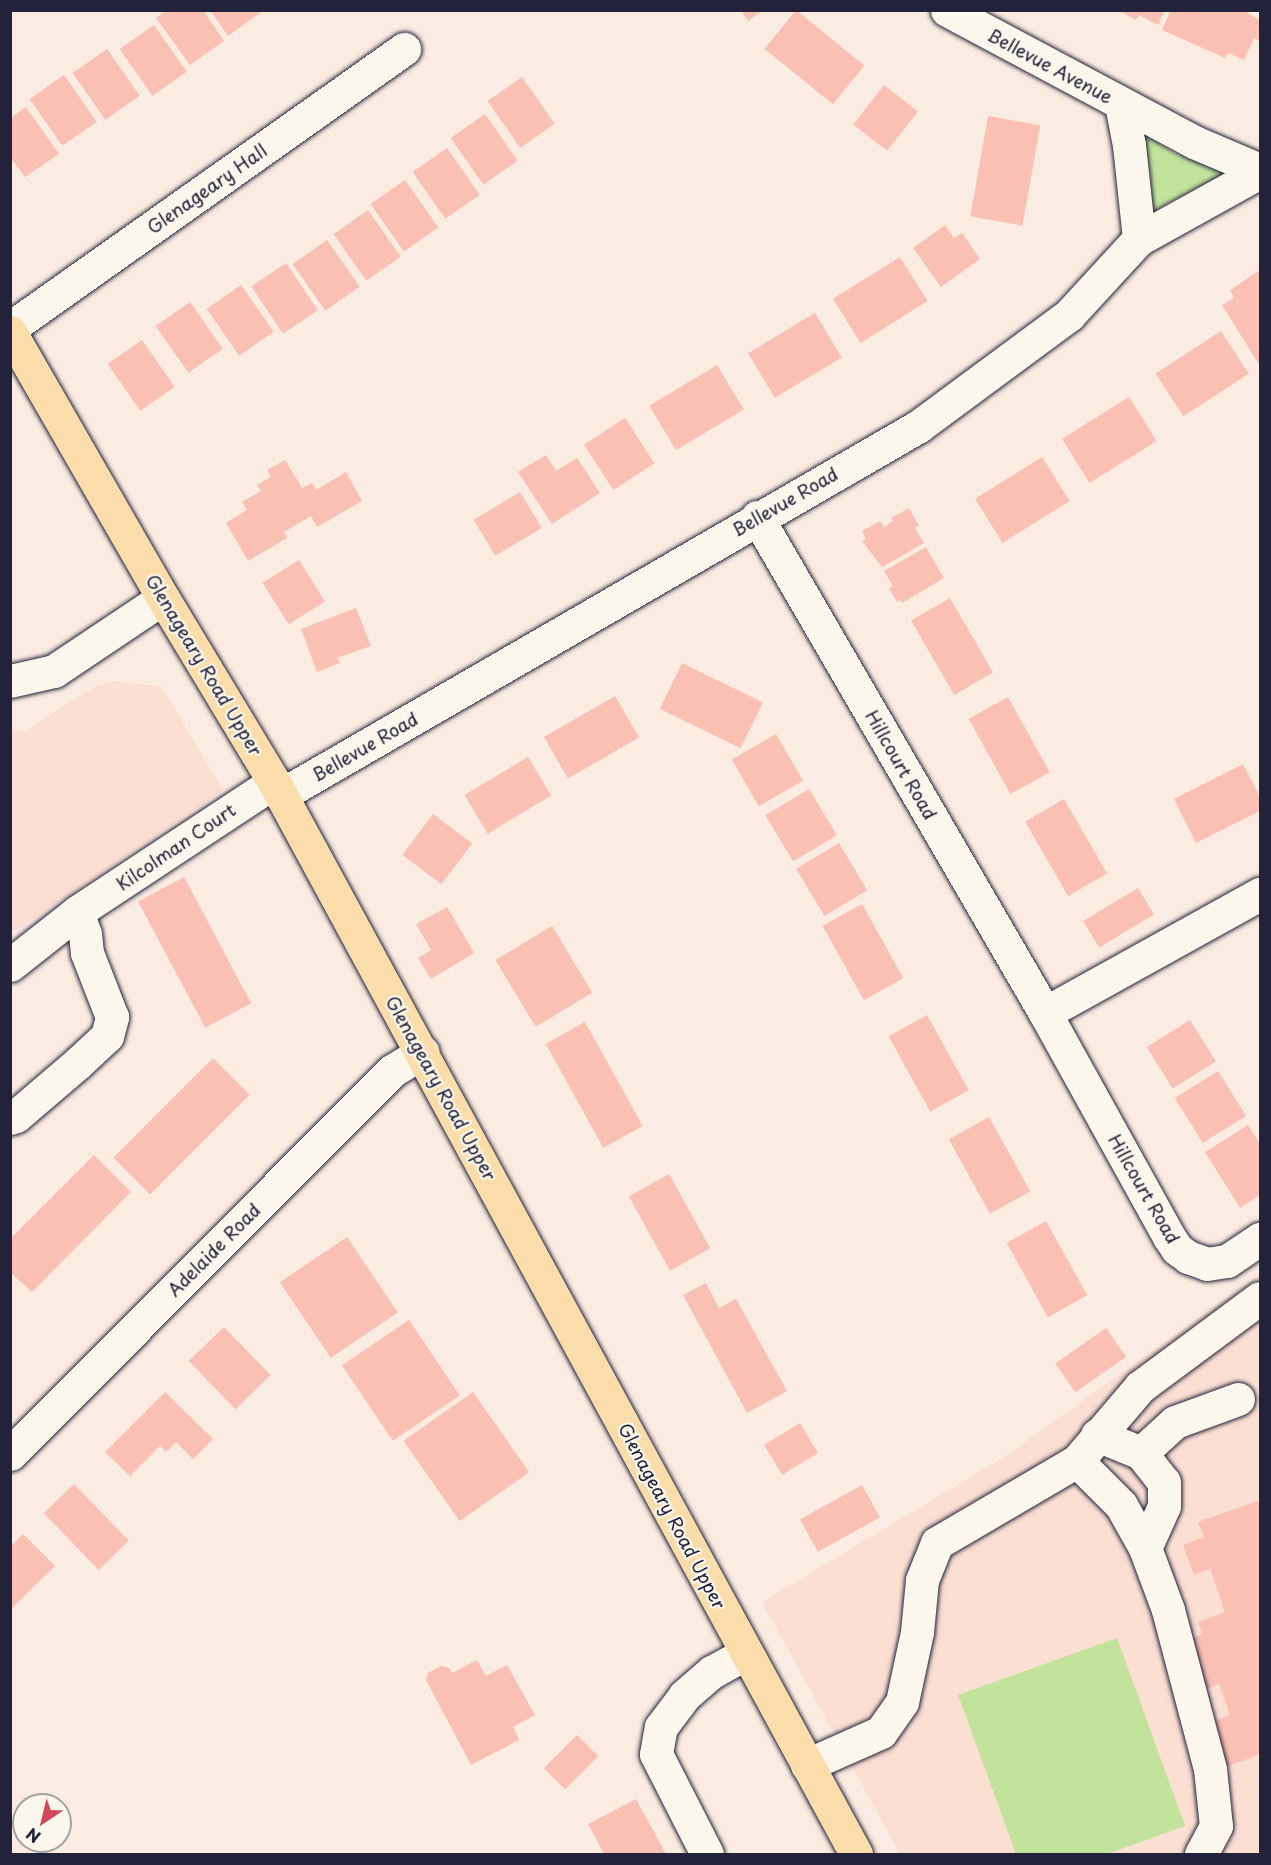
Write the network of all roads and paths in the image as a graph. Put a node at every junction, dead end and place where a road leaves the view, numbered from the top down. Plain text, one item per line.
1 (947, 10) edge
2 (404, 49) dead end
3 (1121, 104) junction
4 (1260, 171) edge
5 (1139, 239) junction
6 (10, 330) edge
7 (757, 517) junction
8 (163, 598) junction
9 (10, 681) edge
10 (277, 788) junction
11 (1260, 894) edge
12 (77, 912) junction
13 (10, 965) edge
14 (1045, 1014) junction
15 (422, 1052) junction
16 (10, 1118) edge
17 (1260, 1239) edge
18 (1260, 1298) edge
19 (1238, 1399) dead end
20 (1097, 1435) junction
21 (1141, 1453) junction
22 (10, 1455) edge
23 (1077, 1461) junction
24 (1145, 1548) junction
25 (746, 1653) junction
26 (807, 1765) junction
27 (706, 1854) edge
28 (855, 1854) edge
29 (1201, 1854) edge

1 - 3 street, Bellevue Avenue
2 - 6 street, Glenageary Hall
3 - 4 street, Bellevue Avenue
3 - 5 street, Bellevue Avenue
4 - 5 street, Bellevue Road
5 - 7 street, Bellevue Road
6 - 8 main road, Glenageary Road Upper
7 - 10 street, Bellevue Road
7 - 14 street, Hillcourt Road
8 - 9 street
8 - 10 main road, Glenageary Road Upper
10 - 12 street, Kilcolman Court
10 - 15 main road, Glenageary Road Upper
11 - 14 street
12 - 13 street, Kilcolman Court
12 - 16 street
14 - 17 street, Hillcourt Road
15 - 22 street, Adelaide Road
15 - 25 main road, Glenageary Road Upper
18 - 20 street
19 - 21 street
20 - 21 street
20 - 23 street
21 - 24 street
23 - 24 street
23 - 26 street
24 - 29 street
25 - 26 main road, Glenageary Road Upper
25 - 27 street
26 - 28 main road, Glenageary Road Upper

